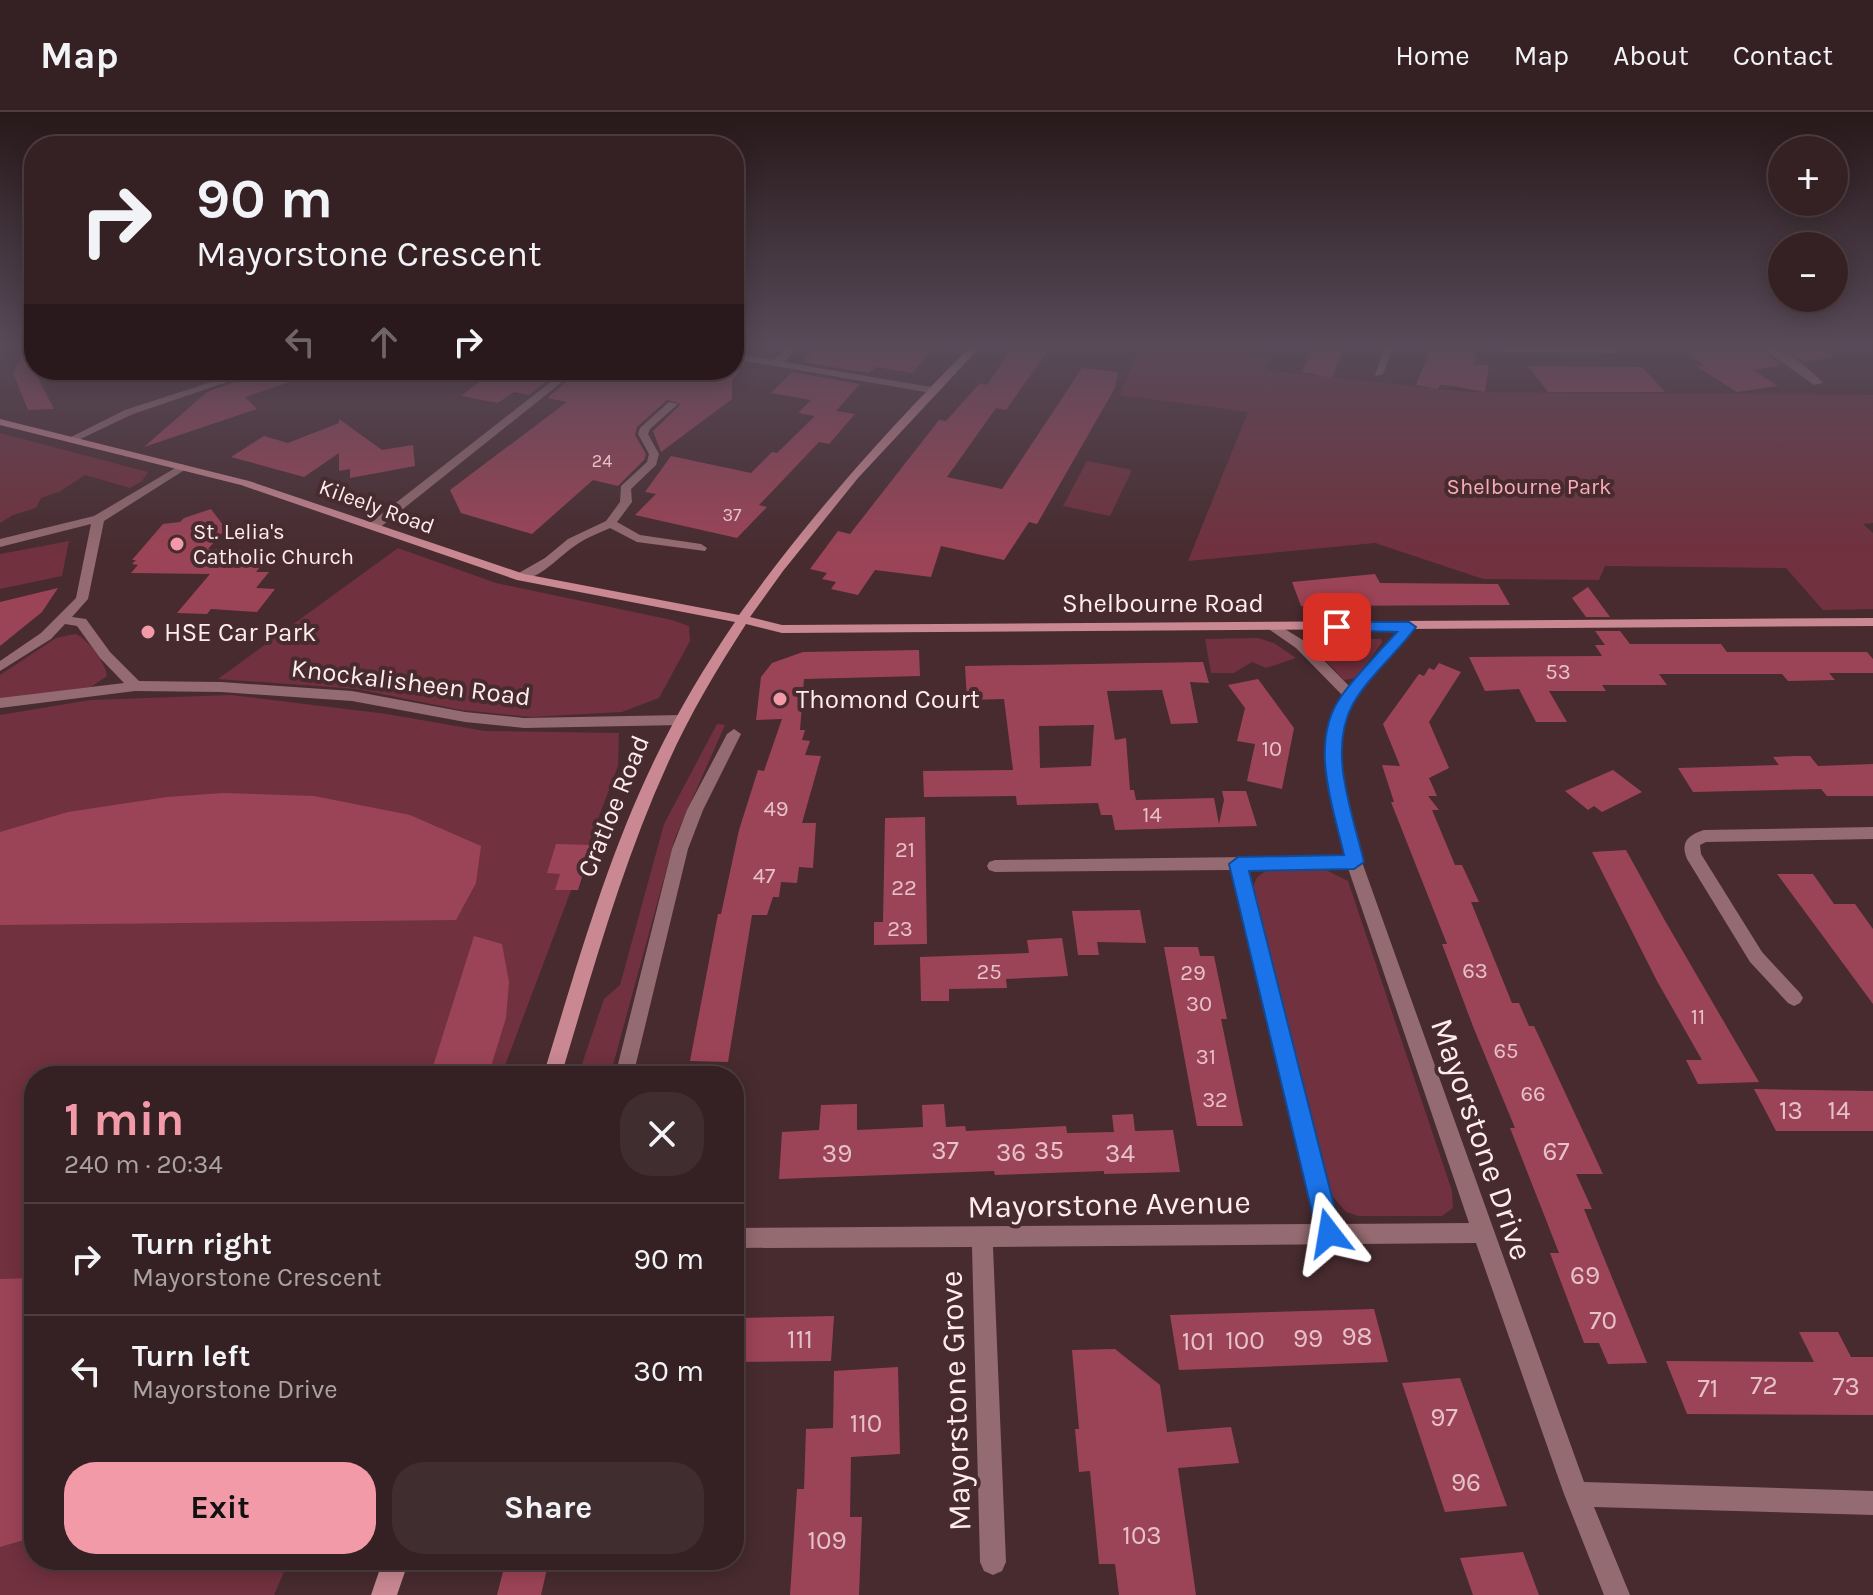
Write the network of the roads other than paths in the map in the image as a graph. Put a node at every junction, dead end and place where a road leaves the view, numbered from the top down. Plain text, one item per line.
1 (124, 414) edge
2 (516, 414) edge
3 (661, 414) edge
4 (909, 414) edge
5 (0, 422) edge
6 (70, 440) junction
7 (182, 467) junction
8 (98, 519) junction
9 (610, 523) junction
10 (374, 526) junction
11 (0, 543) edge
12 (701, 548) dead end
13 (521, 577) junction
14 (64, 620) junction
15 (742, 620) junction
16 (1873, 622) edge
17 (1275, 627) junction
18 (1409, 627) junction
19 (0, 667) edge
20 (135, 686) junction
21 (1351, 696) junction
22 (0, 703) edge
23 (682, 720) junction
24 (734, 734) dead end
25 (1873, 833) edge
26 (1354, 862) junction
27 (1238, 864) junction
28 (995, 866) dead end
29 (1794, 998) dead end
30 (555, 1066) edge
31 (626, 1066) edge
32 (1329, 1233) junction
33 (1484, 1233) junction
34 (982, 1237) junction
35 (744, 1238) edge
36 (1576, 1494) junction
37 (1873, 1503) edge
38 (993, 1562) dead end
39 (393, 1570) edge
40 (384, 1595) edge
41 (1617, 1595) edge

1 - 6 street
2 - 10 street
3 - 9 street
4 - 15 main road, Cratloe Road
5 - 6 main road, Kileely Road
6 - 7 main road, Kileely Road
7 - 8 street
7 - 10 main road, Kileely Road
8 - 11 street
8 - 14 street
9 - 12 street
9 - 13 street
10 - 13 main road, Kileely Road
13 - 15 main road, Kileely Road
14 - 19 street
14 - 20 street
15 - 17 main road, Shelbourne Road
15 - 23 main road, Cratloe Road
16 - 18 main road, Shelbourne Road
17 - 18 main road, Shelbourne Road
17 - 21 street
18 - 21 street, Mayorstone Drive
20 - 22 street, Knockalisheen Road
20 - 23 street, Knockalisheen Road
21 - 26 street, Mayorstone Drive
23 - 30 main road, Cratloe Road
24 - 31 street
25 - 29 street
26 - 27 street
26 - 33 street, Mayorstone Drive
27 - 28 street
27 - 32 street
32 - 33 street, Mayorstone Avenue
32 - 34 street, Mayorstone Avenue
33 - 36 street, Mayorstone Drive
34 - 35 street, Mayorstone Avenue
34 - 38 street, Mayorstone Grove
36 - 37 street
36 - 41 street, Mayorstone Drive
39 - 40 main road

